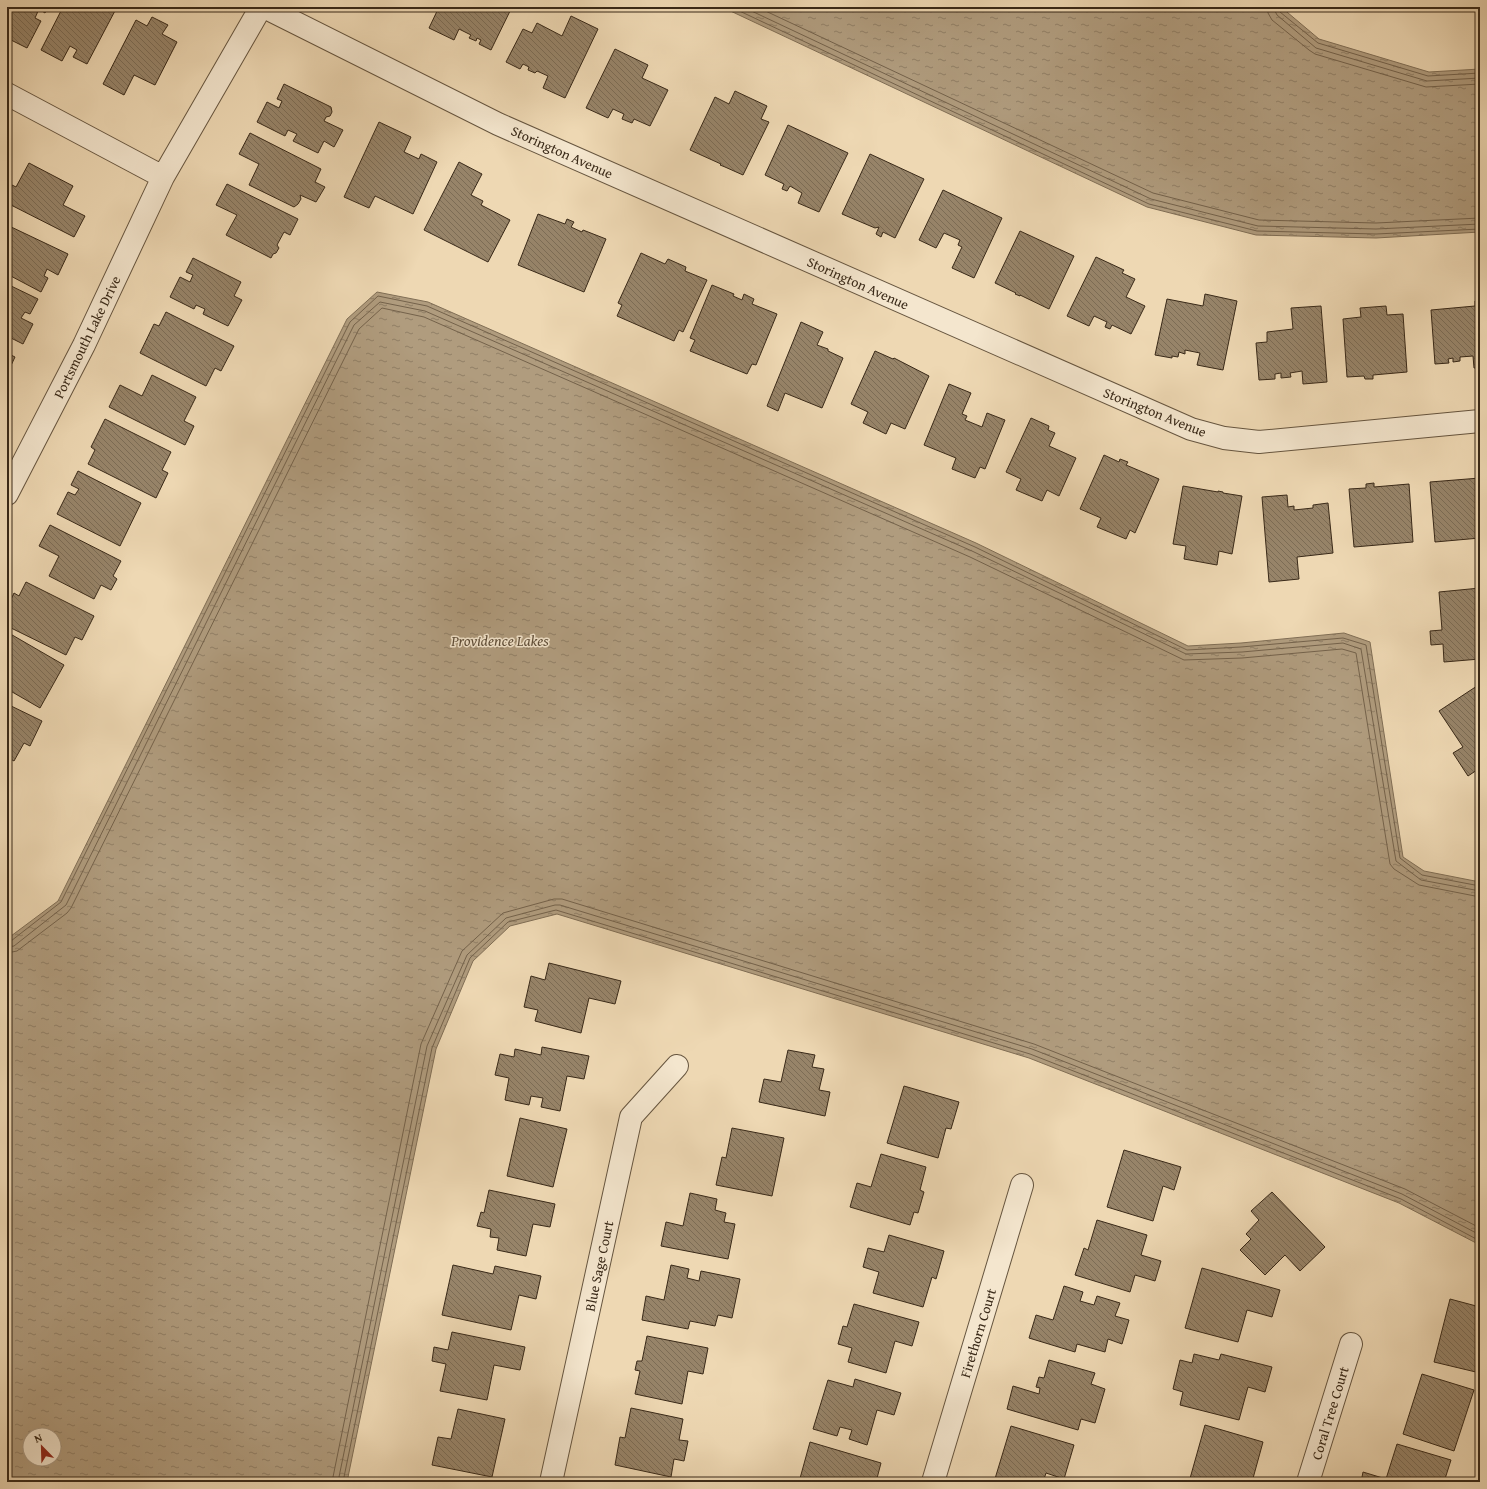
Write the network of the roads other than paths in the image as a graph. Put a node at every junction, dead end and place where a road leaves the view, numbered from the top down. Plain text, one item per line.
1 (261, 7) edge
2 (264, 7) edge
3 (7, 94) edge
4 (163, 177) junction
5 (1480, 421) edge
6 (7, 494) edge
7 (677, 1066) dead end
8 (1022, 1185) dead end
9 (1351, 1344) dead end
10 (551, 1482) edge
11 (934, 1482) edge
12 (1308, 1482) edge

1 - 4 street, Portsmouth Lake Drive
2 - 5 street, Storington Avenue
3 - 4 street
4 - 6 street, Portsmouth Lake Drive
7 - 10 street, Blue Sage Court
8 - 11 street, Firethorn Court
9 - 12 street, Coral Tree Court

